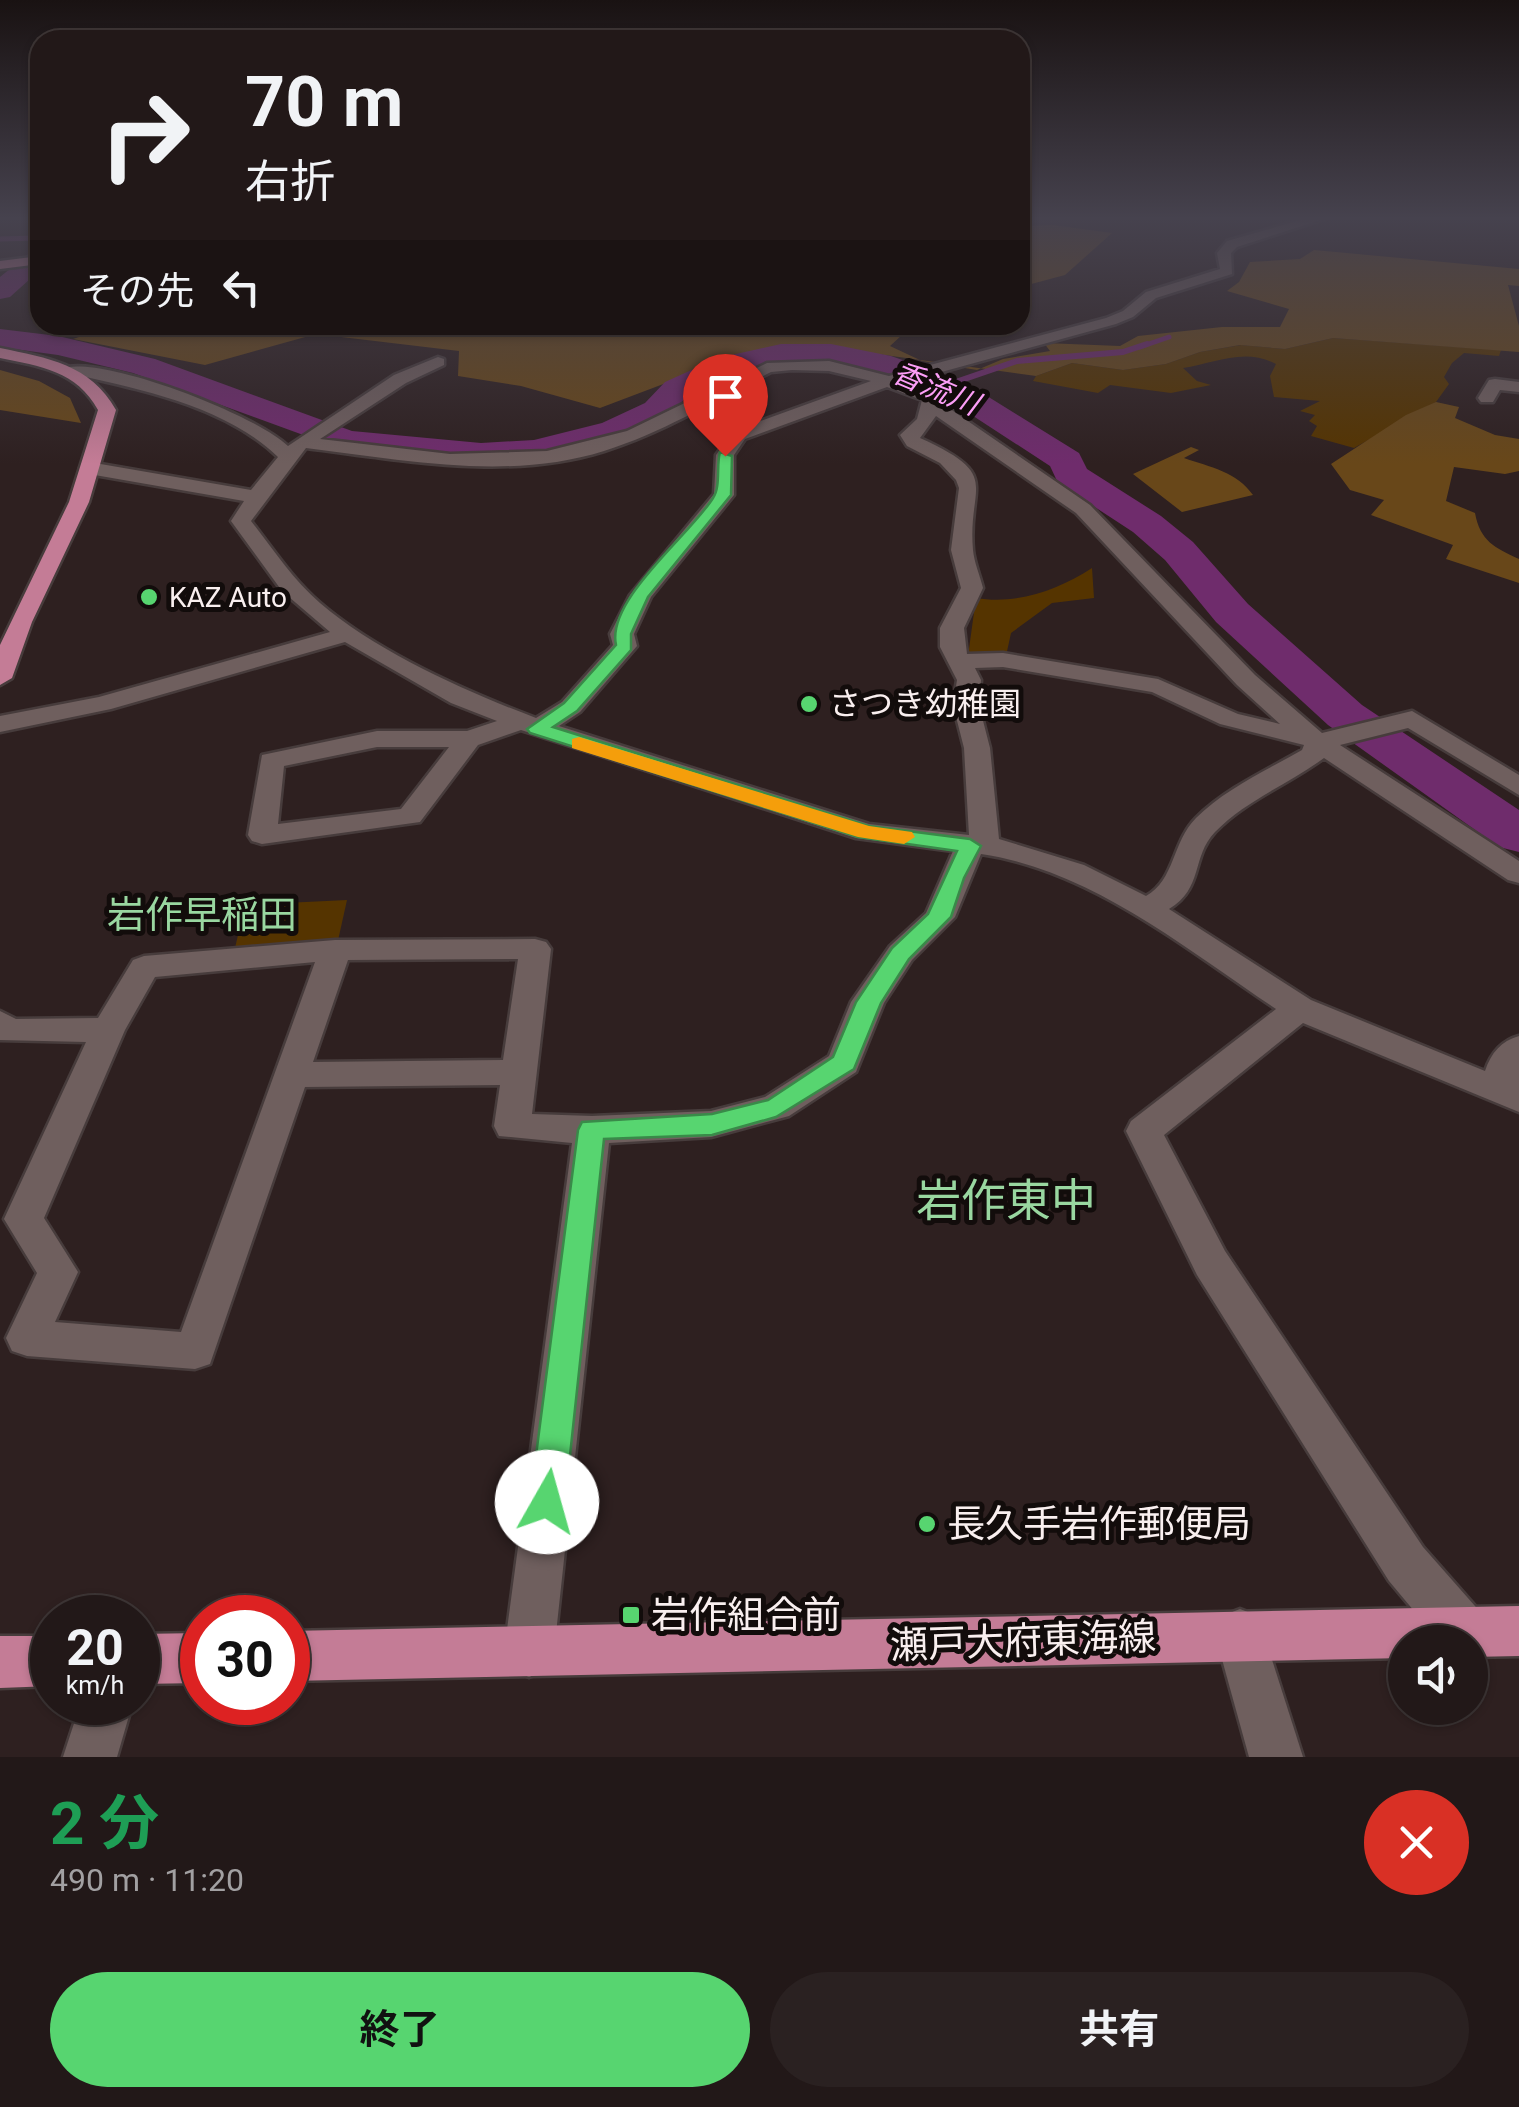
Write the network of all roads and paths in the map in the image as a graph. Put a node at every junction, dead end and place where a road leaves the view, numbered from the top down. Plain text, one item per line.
1 (1145, 300) edge
2 (0, 353) edge
3 (438, 362) dead end
4 (74, 370) junction
5 (892, 382) junction
6 (1493, 386) dead end
7 (1519, 387) edge
8 (932, 405) junction
9 (298, 446) junction
10 (89, 468) junction
11 (255, 497) junction
12 (348, 634) junction
13 (959, 661) junction
14 (0, 678) edge
15 (0, 724) edge
16 (528, 725) junction
17 (1313, 738) junction
18 (470, 740) junction
19 (1519, 787) edge
20 (979, 846) junction
21 (1519, 874) edge
22 (1146, 908) junction
23 (335, 950) junction
24 (1299, 1008) junction
25 (0, 1023) edge
26 (108, 1030) junction
27 (1519, 1048) edge
28 (520, 1072) junction
29 (292, 1074) junction
30 (1508, 1095) edge
31 (592, 1130) junction
32 (1458, 1625) edge
33 (1519, 1631) edge
34 (1488, 1632) edge
35 (1388, 1633) edge
36 (1240, 1634) junction
37 (530, 1652) junction
38 (310, 1656) edge
39 (30, 1661) edge
40 (0, 1662) edge
41 (100, 1725) edge
42 (90, 1757) edge
43 (1276, 1757) edge

1 - 5 street
2 - 4 main road
3 - 9 street
4 - 9 street
4 - 10 main road
5 - 8 street
5 - 9 street
5 - 16 street
6 - 7 street
8 - 13 street
8 - 17 street
9 - 11 street
10 - 11 street
10 - 14 main road
11 - 12 street
12 - 15 street
12 - 16 street
13 - 17 street
13 - 20 street
16 - 18 street
16 - 20 street
17 - 19 street
17 - 21 street
17 - 22 street
18 - 18 street
20 - 22 street
20 - 31 street
22 - 24 street
23 - 26 street
23 - 28 street
23 - 29 street
24 - 30 street
24 - 32 street
25 - 26 street
26 - 29 street
27 - 30 street
28 - 29 street
28 - 31 street
31 - 37 street
33 - 34 main road, 瀬戸大府東海線
35 - 36 main road, 瀬戸大府東海線
36 - 37 main road, 瀬戸大府東海線
36 - 43 street
37 - 38 main road, 瀬戸大府東海線
39 - 40 main road
41 - 42 street

